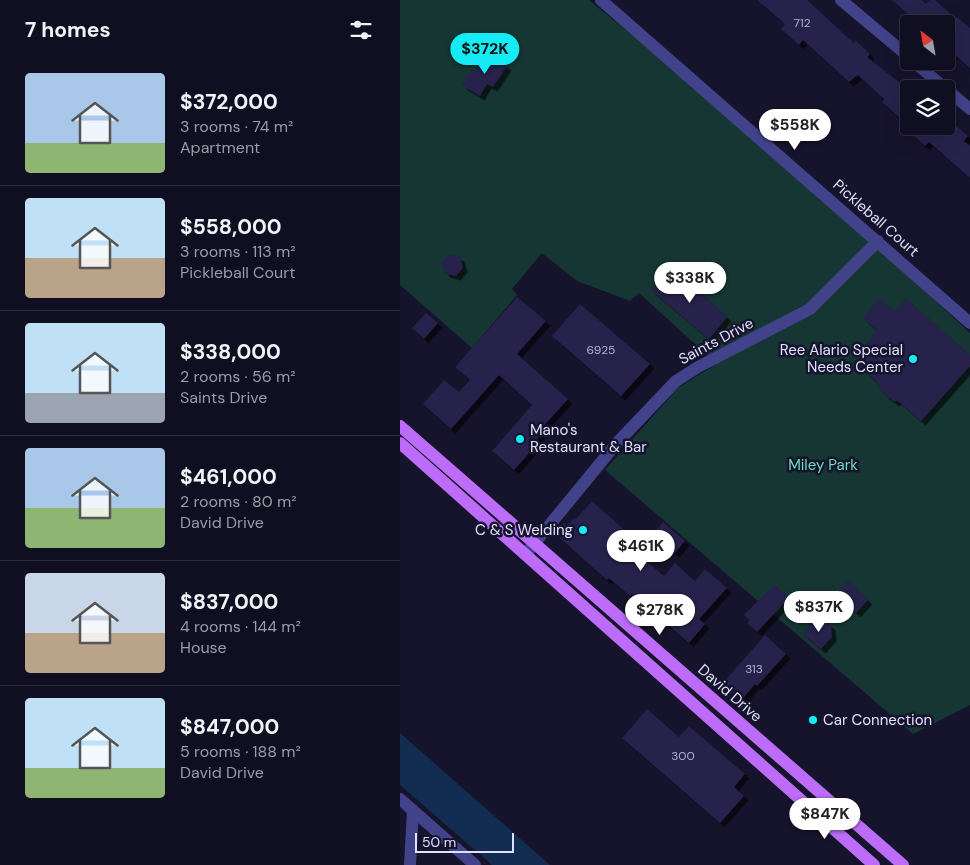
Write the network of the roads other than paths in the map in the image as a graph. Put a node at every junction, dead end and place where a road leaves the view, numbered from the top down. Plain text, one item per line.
1 (601, 0) edge
2 (842, 0) edge
3 (900, 50) edge
4 (924, 70) edge
5 (935, 80) edge
6 (955, 96) edge
7 (970, 109) edge
8 (878, 241) junction
9 (970, 323) edge
10 (400, 426) edge
11 (400, 443) edge
12 (532, 543) junction
13 (526, 555) junction
14 (400, 799) edge
15 (413, 810) junction
16 (410, 865) edge
17 (475, 865) edge
18 (874, 865) edge
19 (903, 865) edge

1 - 8 street, Pickleball Court
2 - 3 street
4 - 5 street
6 - 7 street
8 - 9 street, Pickleball Court
8 - 12 street, Saints Drive
10 - 12 main road, David Drive
11 - 13 main road
12 - 13 street, Saints Drive
12 - 19 main road, David Drive
13 - 18 main road
14 - 15 street
15 - 16 street
15 - 17 street

